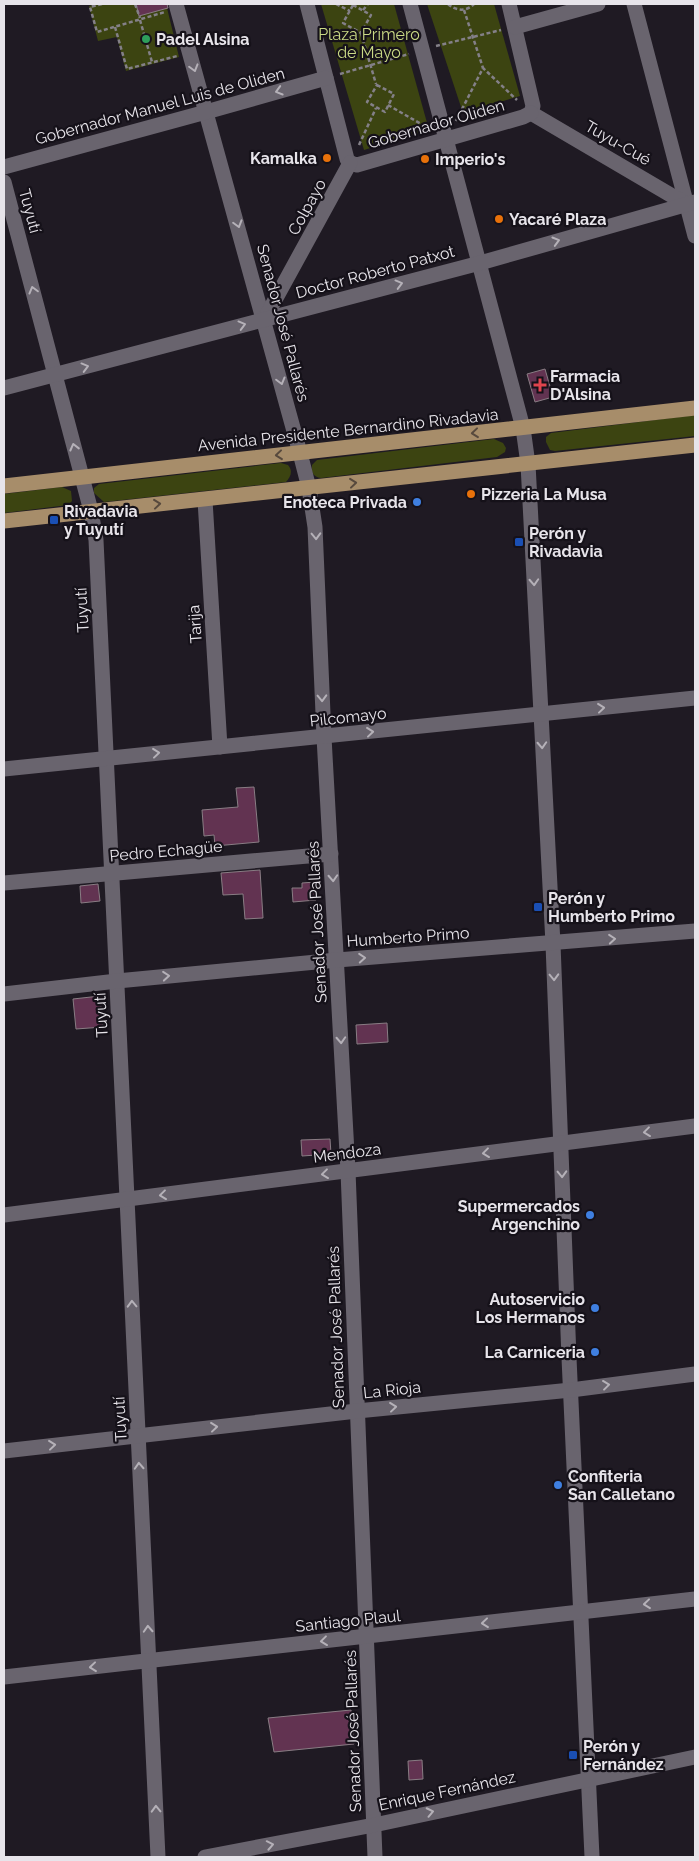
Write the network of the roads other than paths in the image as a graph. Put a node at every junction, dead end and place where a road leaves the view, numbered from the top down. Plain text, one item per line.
1 (307, 4) edge
2 (410, 4) edge
3 (509, 4) edge
4 (598, 4) edge
5 (634, 4) edge
6 (171, 8) edge
7 (515, 26) junction
8 (326, 78) junction
9 (206, 112) junction
10 (531, 113) junction
11 (447, 138) junction
12 (350, 163) junction
13 (4, 167) edge
14 (4, 182) edge
15 (691, 203) edge
16 (695, 236) edge
17 (480, 262) junction
18 (264, 320) junction
19 (55, 374) junction
20 (4, 388) edge
21 (695, 408) edge
22 (523, 428) junction
23 (695, 445) edge
24 (300, 452) junction
25 (528, 464) junction
26 (82, 477) junction
27 (4, 486) edge
28 (309, 488) junction
29 (205, 500) junction
30 (91, 511) junction
31 (4, 521) edge
32 (695, 698) edge
33 (540, 714) junction
34 (324, 737) junction
35 (220, 746) junction
36 (108, 758) junction
37 (4, 769) edge
38 (331, 854) junction
39 (112, 873) junction
40 (4, 883) edge
41 (695, 932) edge
42 (553, 944) junction
43 (337, 960) junction
44 (117, 981) junction
45 (4, 994) edge
46 (695, 1126) edge
47 (561, 1144) junction
48 (348, 1171) junction
49 (128, 1199) junction
50 (4, 1215) edge
51 (695, 1374) edge
52 (571, 1390) junction
53 (357, 1411) junction
54 (138, 1436) junction
55 (4, 1451) edge
56 (695, 1599) edge
57 (581, 1612) junction
58 (366, 1636) junction
59 (150, 1661) junction
60 (4, 1677) edge
61 (695, 1757) edge
62 (589, 1778) junction
63 (374, 1824) junction
64 (158, 1857) edge
65 (205, 1857) edge
66 (375, 1857) edge
67 (592, 1857) edge

1 - 8 street
2 - 11 street
3 - 7 street
4 - 7 street
5 - 15 street
6 -> 9 street, Senador José Pallarés
7 - 10 street
8 -> 9 street, Gobernador Manuel Luis de Oliden
8 - 12 street
9 - 13 street, Gobernador Manuel Luis de Oliden
9 -> 18 street, Senador José Pallarés
10 - 11 street, Gobernador Oliden
10 - 15 street, Tuyu-Cué
11 - 12 street, Gobernador Oliden
11 - 17 street
12 - 18 street, Colpayo
19 -> 14 street, Tuyutí
15 - 16 street
17 -> 15 street, Doctor Roberto Patxot
18 -> 17 street, Doctor Roberto Patxot
17 - 22 street
19 -> 18 street, Doctor Roberto Patxot
18 -> 24 street, Senador José Pallarés
19 - 20 street, Doctor Roberto Patxot
26 -> 19 street, Tuyutí
21 - 22 main road, Avenida Presidente Bernardino Rivadavia
22 -> 24 main road, Avenida Presidente Bernardino Rivadavia
22 - 25 street
23 - 25 main road
24 -> 26 main road, Avenida Presidente Bernardino Rivadavia
24 - 28 street, Senador José Pallarés
28 -> 25 main road
25 -> 33 street
26 - 27 main road, Avenida Presidente Bernardino Rivadavia
26 - 30 street, Tuyutí
28 - 29 main road
28 -> 34 street, Senador José Pallarés
30 -> 29 main road
29 - 35 street, Tarija
30 - 31 main road
30 - 36 street, Tuyutí
33 -> 32 street, Pilcomayo
34 -> 33 street, Pilcomayo
33 -> 42 street
34 - 35 street, Pilcomayo
34 - 38 street, Senador José Pallarés
36 -> 35 street, Pilcomayo
36 - 37 street, Pilcomayo
36 - 39 street, Tuyutí
38 - 39 street, Pedro Echagüe
38 -> 43 street, Senador José Pallarés
39 - 40 street, Pedro Echagüe
39 - 44 street, Tuyutí
42 -> 41 street, Humberto Primo
43 -> 42 street, Humberto Primo
42 -> 47 street
44 -> 43 street, Humberto Primo
43 -> 48 street, Senador José Pallarés
44 - 45 street, Humberto Primo
44 - 49 street, Tuyutí
46 -> 47 street, Mendoza
47 -> 48 street, Mendoza
47 -> 52 street
48 -> 49 street, Mendoza
48 - 53 street, Senador José Pallarés
49 - 50 street, Mendoza
54 -> 49 street, Tuyutí
52 -> 51 street, La Rioja
53 -> 52 street, La Rioja
52 - 57 street
54 -> 53 street, La Rioja
53 - 58 street, Senador José Pallarés
55 -> 54 street, La Rioja
59 -> 54 street, Tuyutí
56 -> 57 street, Santiago Plaul
57 -> 58 street, Santiago Plaul
57 - 62 street
58 -> 59 street, Santiago Plaul
58 - 63 street, Senador José Pallarés
59 -> 60 street, Santiago Plaul
64 -> 59 street, Tuyutí
61 - 62 street, Enrique Fernández
63 -> 62 street, Enrique Fernández
62 - 67 street
65 -> 63 street, Enrique Fernández
63 - 66 street, Senador José Pallarés

